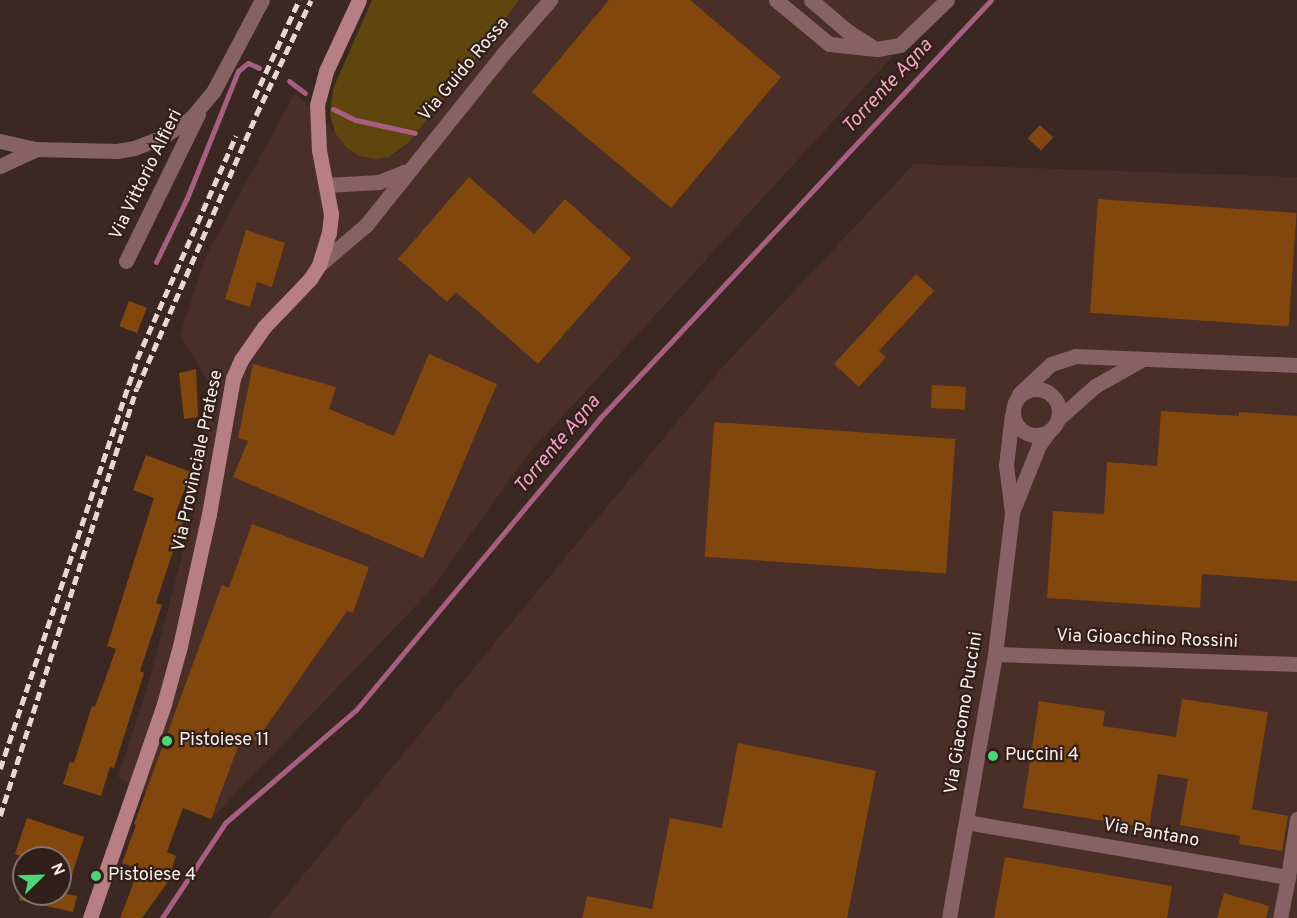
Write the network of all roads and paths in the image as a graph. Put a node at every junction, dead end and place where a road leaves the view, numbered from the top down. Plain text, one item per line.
1 (262, 0) edge
2 (359, 0) edge
3 (550, 0) edge
4 (776, 0) edge
5 (811, 0) edge
6 (947, 0) edge
7 (877, 49) junction
8 (202, 106) junction
9 (0, 141) edge
10 (36, 149) junction
11 (0, 166) edge
12 (411, 167) junction
13 (326, 185) junction
14 (126, 261) dead end
15 (319, 265) junction
16 (1143, 359) junction
17 (1297, 365) edge
18 (1020, 394) junction
19 (1012, 415) junction
20 (1053, 425) junction
21 (1012, 513) junction
22 (995, 654) junction
23 (1297, 664) edge
24 (1297, 819) edge
25 (966, 822) junction
26 (1288, 877) junction
27 (90, 918) edge
28 (949, 918) edge
29 (1280, 918) edge

1 - 8 street, Via Vittorio Alfieri
2 - 13 street, Via Provinciale Pratese
3 - 12 street, Via Guido Rossa
4 - 7 street
5 - 7 street
6 - 7 street
8 - 10 street, Via Vittorio Alfieri
8 - 14 street, Via Vittorio Alfieri
9 - 10 street, Via Vittorio Alfieri
10 - 11 street, Via Vittorio Alfieri
12 - 13 street, Via Guido Rossa
12 - 15 street, Via Guido Rossa
13 - 15 street, Via Provinciale Pratese
15 - 27 street, Via Provinciale Pratese
16 - 17 street
16 - 18 street
16 - 20 street, Via Giacomo Puccini
18 - 19 street
18 - 20 street
19 - 20 street
19 - 21 street, Via Giacomo Puccini
20 - 21 street, Via Giacomo Puccini
21 - 22 street, Via Giacomo Puccini
22 - 23 street, Via Gioacchino Rossini
22 - 25 street, Via Giacomo Puccini
24 - 26 street
25 - 26 street, Via Pantano
25 - 28 street, Via Giacomo Puccini
26 - 29 street

